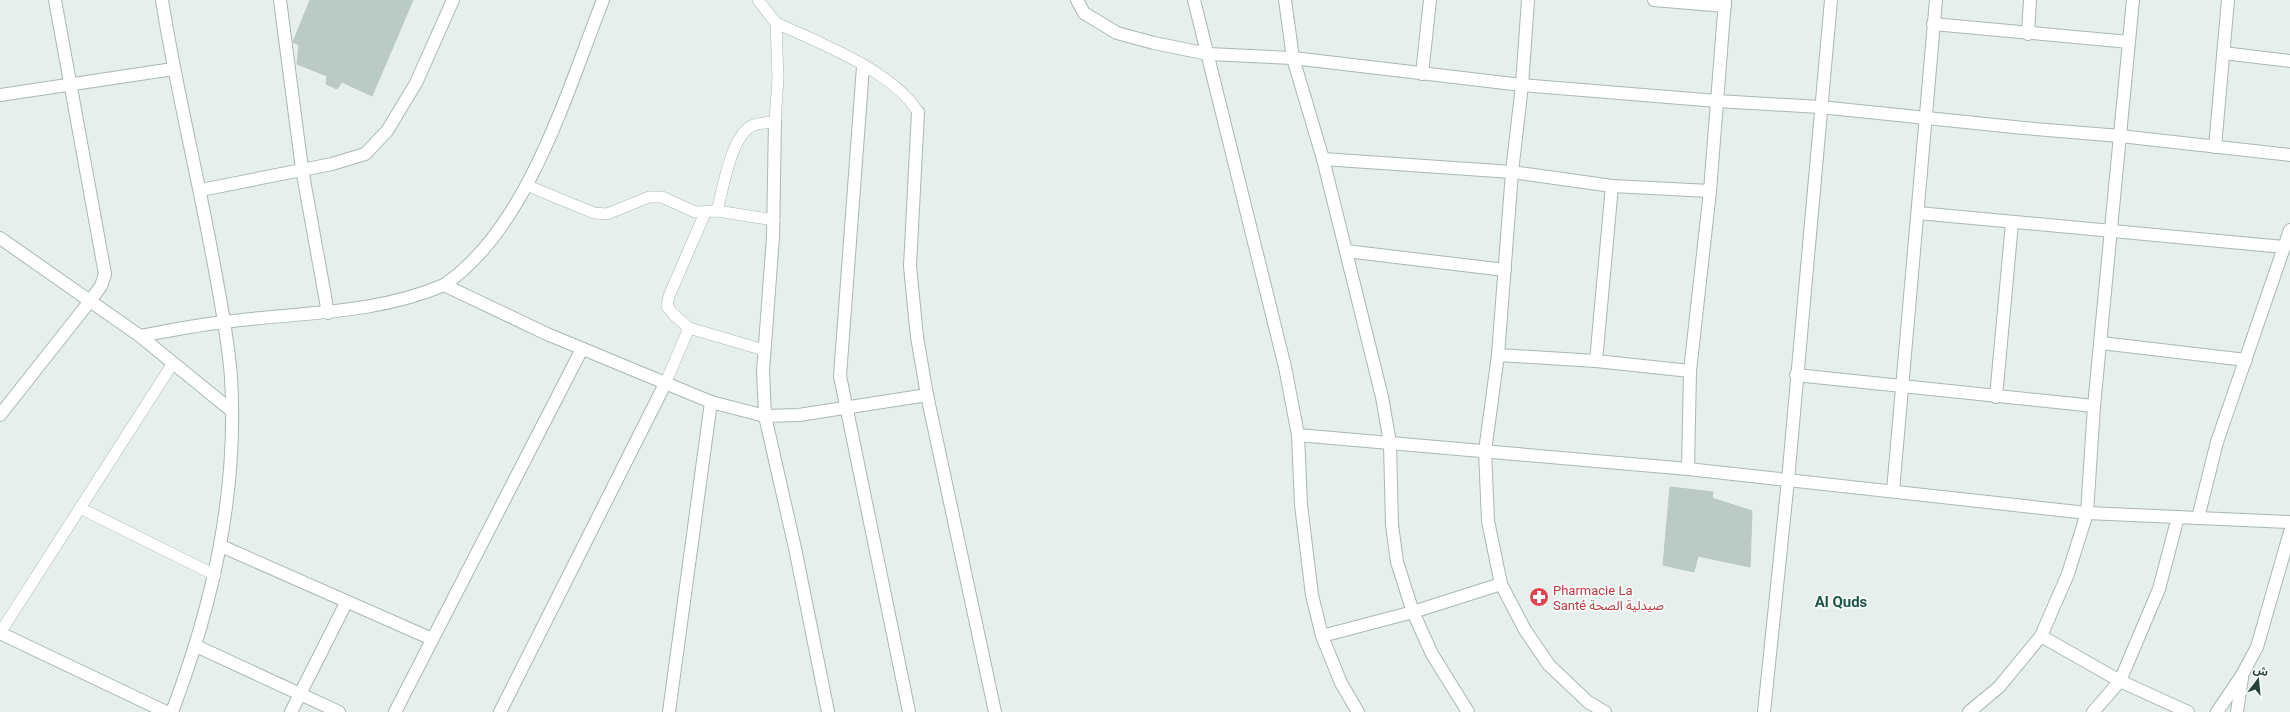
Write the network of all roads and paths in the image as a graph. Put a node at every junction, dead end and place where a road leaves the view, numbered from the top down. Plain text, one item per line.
1 (55, 0) edge
2 (162, 0) edge
3 (280, 0) edge
4 (453, 0) edge
5 (603, 0) edge
6 (758, 0) edge
7 (1077, 0) edge
8 (1194, 0) edge
9 (1284, 0) edge
10 (1430, 0) edge
11 (1528, 0) edge
12 (1654, 0) edge
13 (1831, 0) edge
14 (1936, 0) edge
15 (2030, 0) edge
16 (2133, 0) edge
17 (2228, 0) edge
18 (1725, 3) edge
19 (776, 23) junction
20 (1933, 24) junction
21 (2028, 34) junction
22 (2129, 42) junction
23 (2223, 53) junction
24 (1208, 54) junction
25 (1293, 58) junction
26 (2290, 61) edge
27 (864, 66) junction
28 (173, 69) junction
29 (1422, 74) junction
30 (70, 83) junction
31 (1522, 85) junction
32 (0, 95) edge
33 (1717, 101) junction
34 (1820, 107) junction
35 (918, 112) joint
36 (1927, 118) junction
37 (775, 121) junction
38 (2120, 136) junction
39 (2215, 147) junction
40 (2290, 155) edge
41 (1323, 159) junction
42 (302, 169) junction
43 (1512, 172) junction
44 (526, 185) junction
45 (1612, 186) junction
46 (201, 190) junction
47 (1710, 192) junction
48 (717, 211) junction
49 (705, 213) junction
50 (1918, 213) junction
51 (774, 220) junction
52 (2012, 223) junction
53 (2290, 230) edge
54 (2111, 232) junction
55 (0, 238) edge
56 (2284, 247) junction
57 (1346, 251) junction
58 (1505, 270) junction
59 (444, 285) junction
60 (90, 301) junction
61 (328, 313) junction
62 (224, 322) junction
63 (689, 328) junction
64 (140, 336) junction
65 (2101, 343) junction
66 (582, 349) junction
67 (764, 350) junction
68 (1498, 355) junction
69 (2246, 360) junction
70 (1596, 361) junction
71 (173, 363) junction
72 (1690, 371) junction
73 (1796, 375) junction
74 (665, 384) junction
75 (1900, 387) junction
76 (927, 395) junction
77 (1996, 397) junction
78 (711, 402) junction
79 (2094, 406) junction
80 (848, 409) junction
81 (232, 411) junction
82 (0, 416) edge
83 (765, 416) junction
84 (1298, 435) junction
85 (1390, 443) junction
86 (1485, 451) junction
87 (1688, 469) junction
88 (1788, 480) junction
89 (1893, 491) junction
90 (80, 508) junction
91 (2087, 513) junction
92 (2178, 517) junction
93 (2198, 518) junction
94 (2290, 522) edge
95 (2290, 532) edge
96 (221, 546) junction
97 (215, 575) junction
98 (1501, 584) junction
99 (346, 602) junction
100 (1413, 612) junction
101 (0, 633) edge
102 (1322, 636) junction
103 (2041, 636) junction
104 (432, 639) junction
105 (196, 646) junction
106 (2242, 675) junction
107 (2120, 681) junction
108 (300, 693) junction
109 (166, 712) edge
110 (172, 712) edge
111 (291, 712) edge
112 (338, 712) edge
113 (395, 712) edge
114 (500, 712) edge
115 (669, 712) edge
116 (828, 712) edge
117 (909, 712) edge
118 (995, 712) edge
119 (1358, 712) edge
120 (1468, 712) edge
121 (1605, 712) edge
122 (1764, 712) edge
123 (1969, 712) edge
124 (2093, 712) edge
125 (2188, 712) edge
126 (2217, 712) edge
127 (2237, 712) edge

1 - 30 street
2 - 28 street
3 - 42 street
4 - 42 street
5 - 44 street
6 - 19 lane
7 - 24 street
8 - 24 street
9 - 25 street
10 - 29 street
11 - 31 street
12 - 18 street
13 - 34 street
14 - 20 street
15 - 21 street
16 - 22 street
17 - 23 street
18 - 33 street
19 - 27 lane
19 - 37 lane
20 - 21 street
20 - 36 street
21 - 22 street
22 - 38 street
23 - 26 street
23 - 39 street
24 - 25 street
24 - 84 street
25 - 29 street
25 - 41 street
27 - 35 lane
27 - 80 street
28 - 30 street
28 - 46 street
29 - 31 street
30 - 32 street
30 - 60 street
31 - 33 street
31 - 43 street
33 - 34 street
33 - 47 street
34 - 36 street
34 - 73 street
35 - 76 street
36 - 38 street
36 - 50 street
37 - 48 lane
37 - 51 street
38 - 39 street
38 - 54 street
39 - 40 street
41 - 43 street
41 - 57 street
42 - 46 street
42 - 61 street
43 - 45 street
43 - 58 street
44 - 49 lane
44 - 59 street
45 - 47 street
45 - 70 street
46 - 62 street
47 - 72 street
48 - 49 lane
48 - 51 lane
49 - 63 lane
50 - 52 street
50 - 75 street
51 - 67 street
52 - 54 street
52 - 77 street
53 - 56 street
54 - 56 street
54 - 65 street
55 - 60 street
56 - 69 street
57 - 58 street
57 - 85 street
58 - 68 street
59 - 61 street
59 - 66 street
60 - 64 street
60 - 82 street
61 - 62 street
62 - 64 street
62 - 81 street
63 - 67 lane
63 - 74 lane
64 - 71 street
65 - 69 street
65 - 79 street
66 - 74 street
66 - 104 street
67 - 83 street
68 - 70 street
68 - 86 street
69 - 93 street
70 - 72 street
71 - 81 street
71 - 90 lane
72 - 87 street
73 - 75 street
73 - 88 street
74 - 78 street
74 - 114 street
75 - 77 street
75 - 89 street
76 - 80 street
76 - 118 street
77 - 79 street
78 - 83 street
78 - 115 street
79 - 91 street
80 - 83 street
80 - 117 street
81 - 96 street
83 - 116 street
84 - 85 street
84 - 102 street
85 - 86 street
85 - 100 street
86 - 87 street
86 - 98 street
87 - 88 street
88 - 89 street
88 - 122 street
89 - 91 street
90 - 97 lane
90 - 101 lane
91 - 92 street
91 - 103 street
92 - 93 street
92 - 107 street
93 - 94 street
95 - 106 street
96 - 97 street
96 - 99 street
97 - 105 street
98 - 100 street
98 - 121 street
99 - 104 street
99 - 108 street
100 - 102 street
100 - 120 street
101 - 109 street
102 - 119 street
103 - 107 street
103 - 123 street
104 - 113 street
105 - 108 street
105 - 110 street
106 - 126 street
106 - 127 street
107 - 124 street
107 - 125 street
108 - 111 street
108 - 112 street

